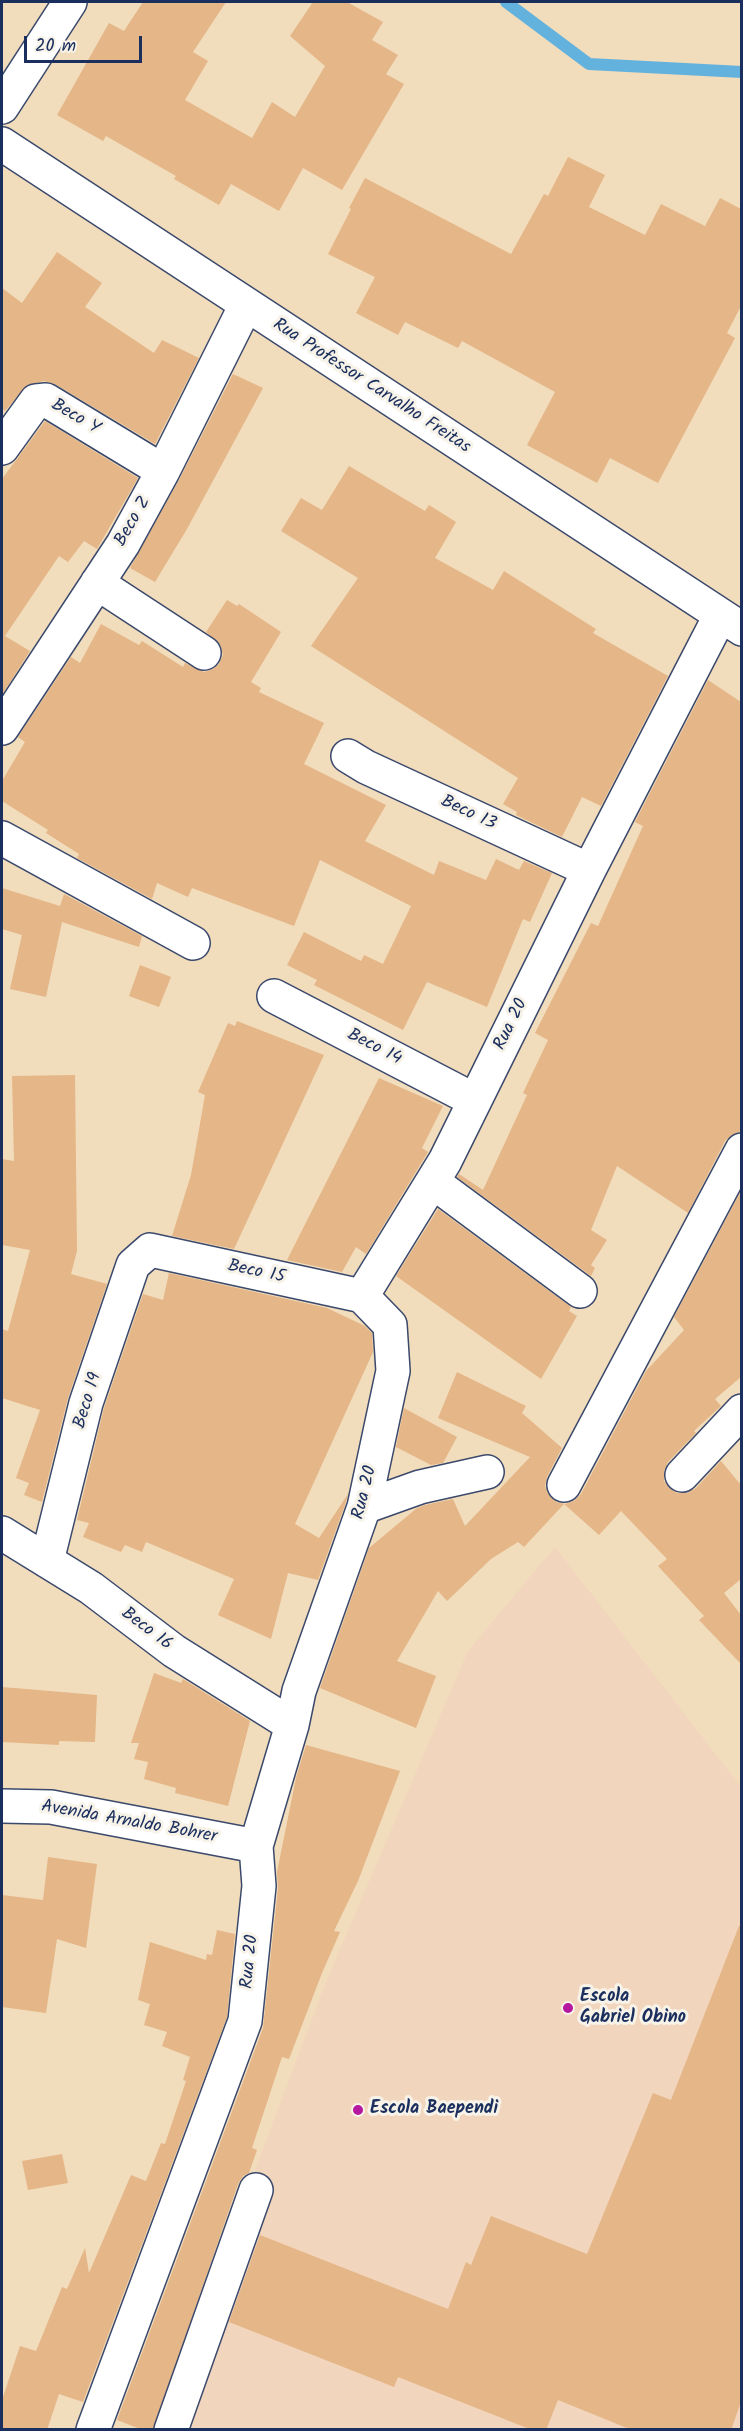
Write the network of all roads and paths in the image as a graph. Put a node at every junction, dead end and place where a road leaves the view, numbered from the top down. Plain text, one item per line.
1 (70, 2) edge
2 (2, 107) edge
3 (2, 144) edge
4 (246, 305) junction
5 (2, 448) edge
6 (163, 471) junction
7 (97, 583) junction
8 (731, 622) edge
9 (204, 653) dead end
10 (2, 728) edge
11 (348, 756) dead end
12 (2, 838) edge
13 (589, 870) junction
14 (193, 944) dead end
15 (273, 996) dead end
16 (474, 1100) junction
17 (741, 1150) edge
18 (433, 1182) junction
19 (150, 1250) joint
20 (580, 1291) dead end
21 (362, 1296) junction
22 (741, 1412) edge
23 (487, 1472) dead end
24 (682, 1475) dead end
25 (564, 1485) dead end
26 (364, 1507) junction
27 (2, 1533) edge
28 (47, 1561) junction
29 (292, 1725) junction
30 (2, 1806) edge
31 (256, 1846) junction
32 (256, 2190) dead end
33 (93, 2430) edge
34 (171, 2430) edge

1 - 2 street
3 - 4 street, Rua Professor Carvalho Freitas
4 - 6 street, Beco Z
4 - 8 street, Rua Professor Carvalho Freitas
5 - 6 street, Beco Y
6 - 7 street, Beco Z
7 - 9 street
7 - 10 street, Beco Z
8 - 13 street, Rua 20
11 - 13 street, Beco 13
12 - 14 street
13 - 16 street, Rua 20
15 - 16 street, Beco 14
16 - 18 street, Rua 20
17 - 25 street
18 - 20 street
18 - 21 street, Rua 20
19 - 21 street, Beco 15
19 - 28 street, Beco 19
21 - 26 street, Rua 20
22 - 24 street
23 - 26 street
26 - 29 street, Rua 20
27 - 28 street, Beco 16
28 - 29 street, Beco 16
29 - 31 street, Rua 20
30 - 31 street, Avenida Arnaldo Bohrer
31 - 33 street, Rua 20
32 - 34 street

